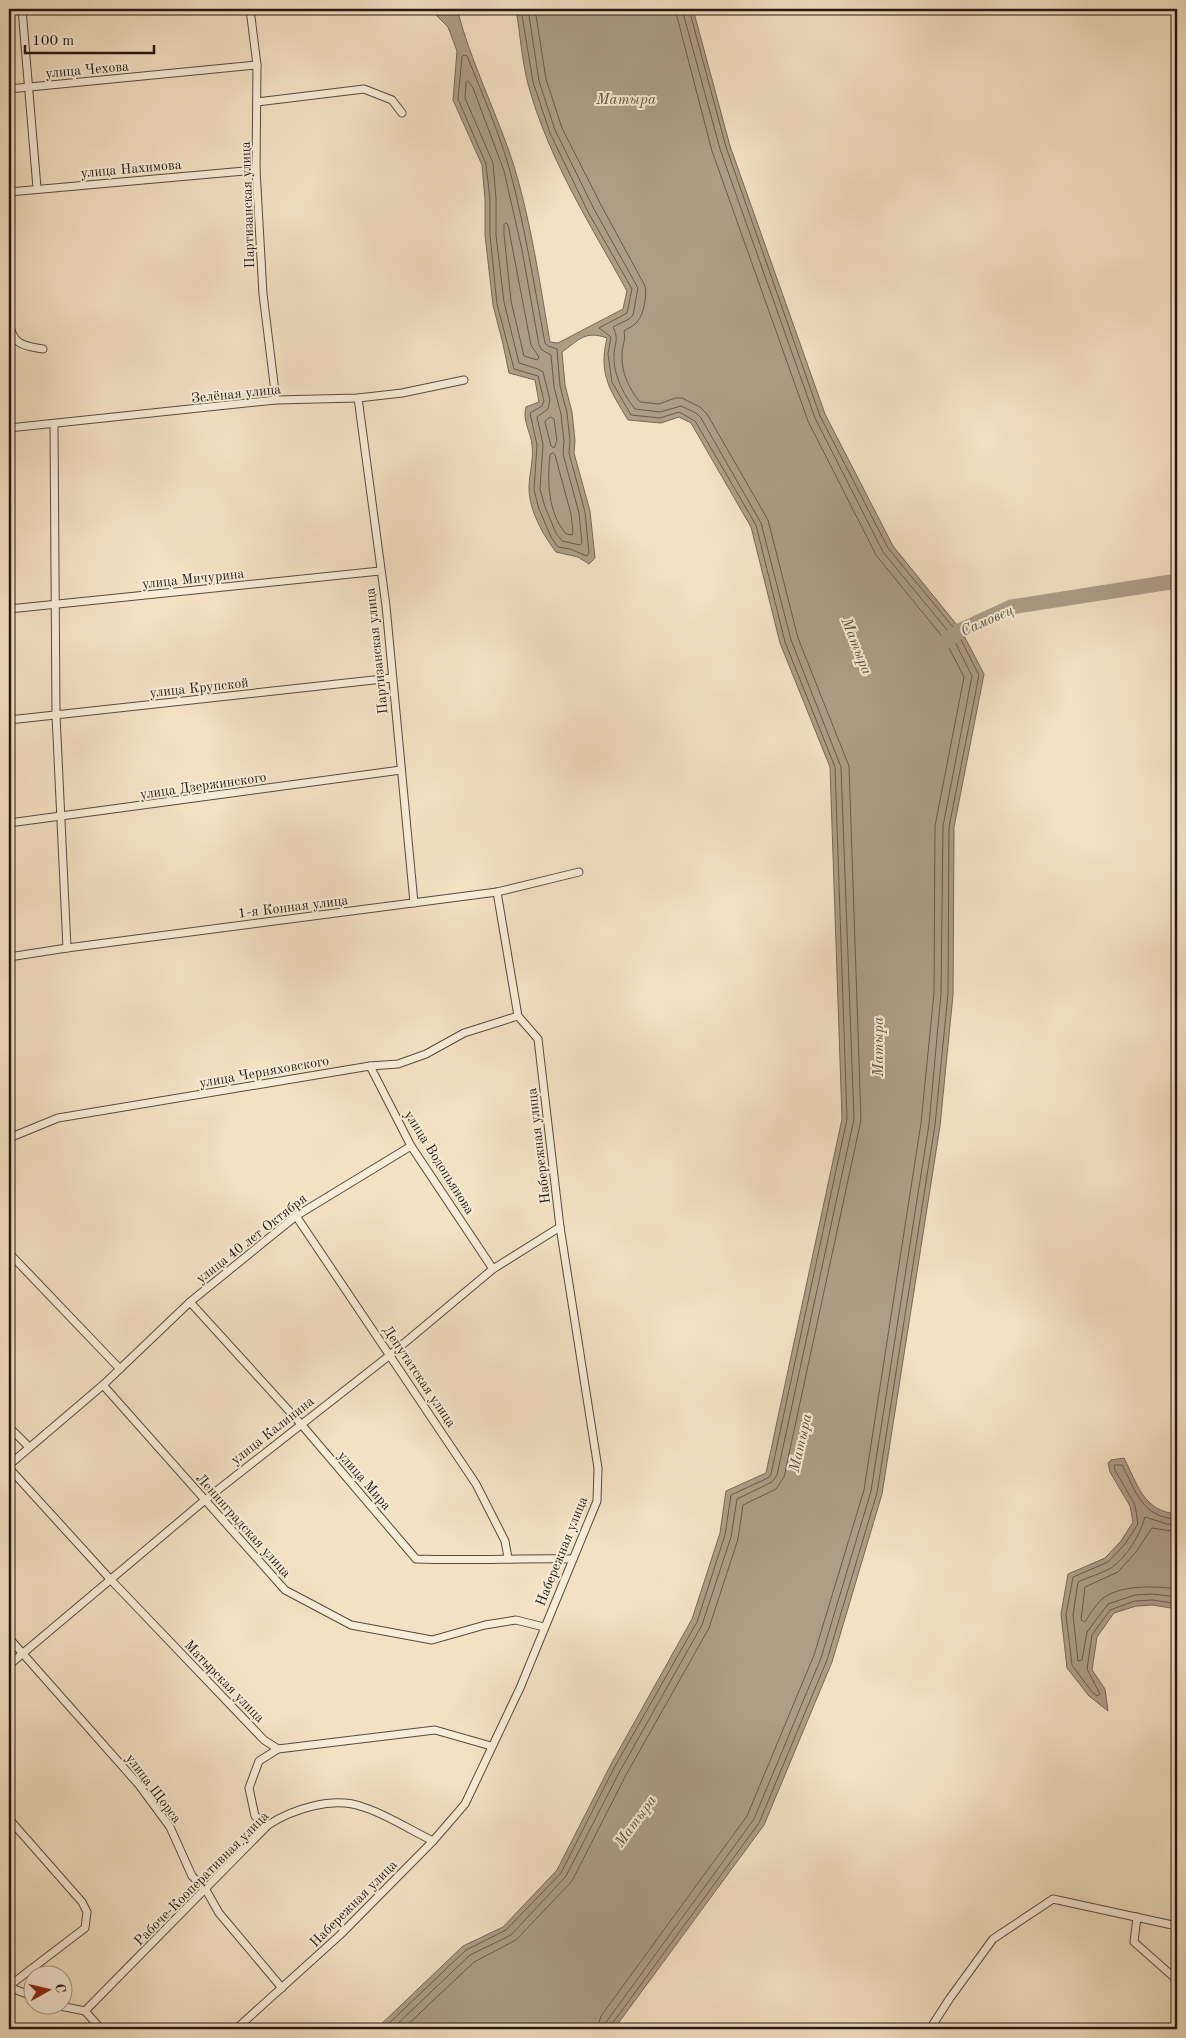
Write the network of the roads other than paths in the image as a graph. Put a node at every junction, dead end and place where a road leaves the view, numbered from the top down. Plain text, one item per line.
1 (22, 9) edge
2 (250, 9) edge
3 (257, 65) junction
4 (28, 87) junction
5 (9, 89) edge
6 (256, 102) junction
7 (402, 112) dead end
8 (256, 170) junction
9 (37, 188) junction
10 (9, 192) edge
11 (9, 321) edge
12 (42, 349) dead end
13 (464, 380) dead end
14 (358, 398) junction
15 (276, 400) junction
16 (54, 424) junction
17 (9, 428) edge
18 (380, 571) junction
19 (56, 604) junction
20 (9, 609) edge
21 (392, 678) junction
22 (56, 715) junction
23 (9, 720) edge
24 (401, 770) junction
25 (61, 817) junction
26 (9, 823) edge
27 (579, 872) dead end
28 (497, 892) junction
29 (414, 903) junction
30 (67, 948) junction
31 (9, 957) edge
32 (518, 1016) junction
33 (370, 1066) junction
34 (9, 1138) edge
35 (411, 1146) junction
36 (296, 1216) junction
37 (560, 1228) junction
38 (9, 1253) edge
39 (493, 1269) junction
40 (190, 1302) junction
41 (390, 1355) junction
42 (120, 1368) junction
43 (103, 1385) junction
44 (301, 1424) junction
45 (9, 1427) edge
46 (29, 1447) junction
47 (9, 1466) edge
48 (205, 1500) junction
49 (508, 1558) junction
50 (572, 1559) junction
51 (110, 1580) junction
52 (544, 1627) junction
53 (9, 1638) edge
54 (23, 1653) junction
55 (9, 1664) edge
56 (491, 1746) junction
57 (278, 1749) junction
58 (9, 1819) edge
59 (268, 1826) junction
60 (432, 1841) junction
61 (206, 1890) junction
62 (1137, 1917) junction
63 (1177, 1926) edge
64 (1177, 1980) edge
65 (9, 1986) edge
66 (282, 1988) junction
67 (22, 1992) edge
68 (72, 2008) edge
69 (85, 2011) junction
70 (101, 2029) edge
71 (236, 2029) edge
72 (930, 2029) edge

1 - 4 street
2 - 3 street, Партизанская улица
3 - 4 street, улица Чехова
3 - 6 street, Партизанская улица
4 - 5 street, улица Чехова
4 - 9 street
6 - 7 street
6 - 8 street, Партизанская улица
8 - 9 street, улица Нахимова
8 - 15 street, Партизанская улица
9 - 10 street, улица Нахимова
11 - 12 street
13 - 14 street, Зелёная улица
14 - 15 street, Зелёная улица
14 - 18 street, Партизанская улица
15 - 16 street, Зелёная улица
16 - 17 street, Зелёная улица
16 - 19 street
18 - 19 street, улица Мичурина
18 - 21 street, Партизанская улица
19 - 20 street, улица Мичурина
19 - 22 street
21 - 22 street, улица Крупской
21 - 24 street, Партизанская улица
22 - 23 street, улица Крупской
22 - 25 street
24 - 25 street, улица Дзержинского
24 - 29 street, Партизанская улица
25 - 26 street, улица Дзержинского
25 - 30 street
27 - 28 street, 1-я Конная улица
28 - 29 street, 1-я Конная улица
28 - 32 street
29 - 30 street, 1-я Конная улица
30 - 31 street, 1-я Конная улица
32 - 33 street, улица Черняховского
32 - 37 street, Набережная улица
33 - 34 street, улица Черняховского
33 - 35 street, улица Водопьянова
35 - 36 street, улица 40 лет Октября
35 - 39 street, улица Водопьянова
36 - 40 street, улица 40 лет Октября
36 - 41 street, Депутатская улица
37 - 39 street, улица Калинина
37 - 50 street, Набережная улица
38 - 42 street
39 - 41 street, улица Калинина
40 - 42 street, улица 40 лет Октября
40 - 44 street, улица Мира
41 - 44 street, улица Калинина
41 - 49 street, Депутатская улица
42 - 43 street, улица 40 лет Октября
43 - 46 street, улица 40 лет Октября
43 - 48 street, Ленинградская улица
44 - 48 street, улица Калинина
44 - 49 street, улица Мира
45 - 46 street
46 - 47 street, улица 40 лет Октября
47 - 51 street, Матырская улица
48 - 51 street, улица Калинина
48 - 52 street, Ленинградская улица
49 - 50 street, улица Мира
50 - 52 street, Набережная улица
51 - 54 street, улица Калинина
51 - 57 street, Матырская улица
52 - 56 street, Набережная улица
53 - 54 street, улица Щорса
54 - 55 street, улица Калинина
54 - 61 street, улица Щорса
56 - 57 street
56 - 60 street, Набережная улица
57 - 59 street
58 - 65 street
59 - 60 street, Рабоче-Кооперативная улица
59 - 61 street, Рабоче-Кооперативная улица
60 - 66 street, Набережная улица
61 - 66 street, улица Щорса
61 - 69 street, Рабоче-Кооперативная улица
62 - 63 street
62 - 64 street
62 - 72 street
65 - 67 street
66 - 71 street, Набережная улица
68 - 69 street
69 - 70 street

